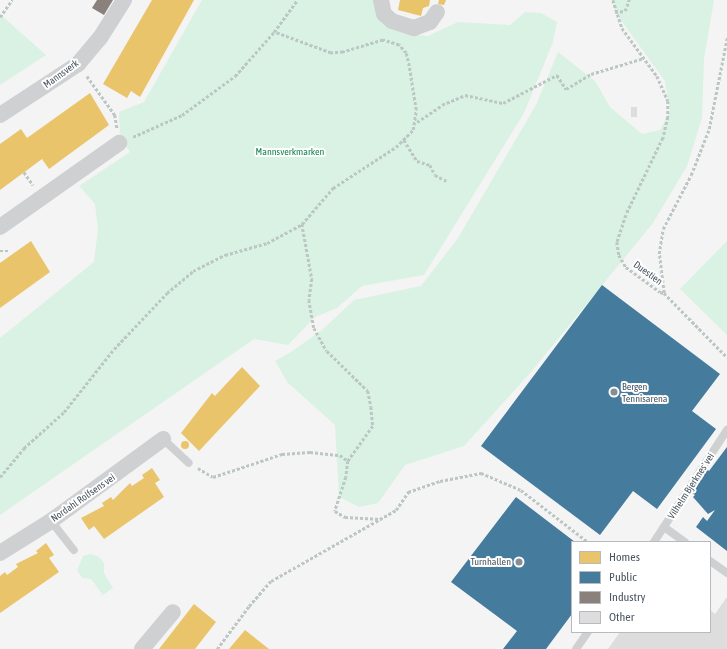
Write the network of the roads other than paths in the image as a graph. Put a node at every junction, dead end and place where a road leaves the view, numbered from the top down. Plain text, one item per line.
1 (124, 0) edge
2 (381, 0) edge
3 (437, 12) dead end
4 (0, 115) edge
5 (119, 143) road end
6 (0, 227) edge
7 (727, 430) edge
8 (163, 439) joint
9 (189, 463) dead end
10 (51, 521) junction
11 (664, 527) junction
12 (655, 541) edge
13 (684, 541) edge
14 (74, 550) dead end
15 (0, 553) edge
16 (711, 562) edge
17 (727, 573) edge
18 (173, 612) dead end
19 (587, 633) edge
20 (142, 649) edge
21 (576, 649) edge

1 - 4 street, Mannsverk
2 - 3 street
5 - 6 street
7 - 11 lane, Vilhelm Bjerknes' vei
8 - 9 lane
8 - 10 street, Nordahl Rolfsens vei
10 - 14 lane
10 - 15 street, Nordahl Rolfsens vei
11 - 12 lane, Vilhelm Bjerknes' vei
11 - 13 lane
16 - 17 lane
18 - 20 street
19 - 21 lane

